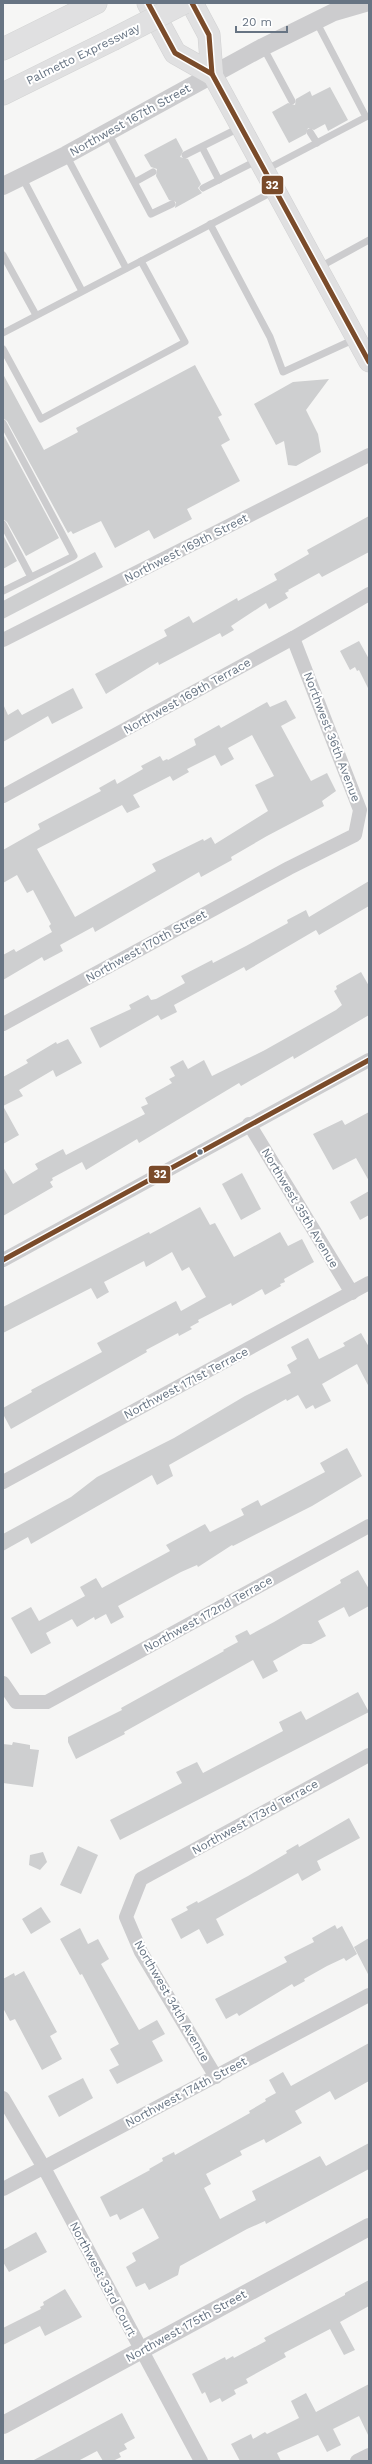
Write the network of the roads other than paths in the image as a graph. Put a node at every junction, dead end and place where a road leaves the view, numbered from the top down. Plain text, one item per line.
1 (148, 3) edge
2 (184, 3) edge
3 (192, 3) edge
4 (365, 3) edge
5 (95, 4) edge
6 (315, 21) junction
7 (263, 47) junction
8 (3, 49) edge
9 (212, 74) junction
10 (3, 94) edge
11 (292, 101) dead end
12 (241, 127) junction
13 (108, 132) junction
14 (310, 132) dead end
15 (316, 143) junction
16 (202, 147) junction
17 (66, 155) junction
18 (185, 155) dead end
19 (262, 165) junction
20 (154, 172) dead end
21 (22, 177) junction
22 (219, 180) junction
23 (135, 182) junction
24 (3, 186) edge
25 (203, 188) dead end
26 (276, 190) junction
27 (172, 204) dead end
28 (210, 224) junction
29 (369, 240) edge
30 (3, 255) edge
31 (141, 261) junction
32 (126, 268) junction
33 (318, 268) junction
34 (82, 291) junction
35 (36, 315) junction
36 (3, 333) edge
37 (357, 338) junction
38 (3, 349) edge
39 (369, 362) edge
40 (3, 423) edge
41 (369, 455) edge
42 (3, 524) edge
43 (31, 577) junction
44 (3, 591) edge
45 (369, 594) edge
46 (293, 638) junction
47 (3, 640) edge
48 (3, 796) edge
49 (289, 868) joint
50 (3, 1024) edge
51 (369, 1060) edge
52 (249, 1124) junction
53 (3, 1260) edge
54 (369, 1283) edge
55 (352, 1293) junction
56 (3, 1482) edge
57 (369, 1526) edge
58 (3, 1683) edge
59 (369, 1755) edge
60 (141, 1879) joint
61 (369, 1995) edge
62 (216, 2077) junction
63 (3, 2098) edge
64 (43, 2166) junction
65 (3, 2189) edge
66 (369, 2226) edge
67 (141, 2350) junction
68 (3, 2425) edge
69 (369, 2455) edge
70 (201, 2461) edge
71 (357, 2461) edge

1 - 9 main road
2 - 10 main road, Palmetto Expressway, bridge
3 - 9 main road
4 - 6 street, Northwest 167th Street
5 - 8 main road
6 - 7 street, Northwest 167th Street
6 - 15 lane
7 - 9 street, Northwest 167th Street
7 - 11 lane
9 - 12 main road
9 - 13 street, Northwest 167th Street
12 - 16 lane
12 - 19 main road
13 - 17 street, Northwest 167th Street
13 - 23 lane
14 - 15 lane
15 - 19 lane
16 - 18 lane
16 - 22 lane
17 - 21 street, Northwest 167th Street
17 - 32 lane
19 - 22 lane
19 - 26 main road
20 - 23 lane
21 - 24 street, Northwest 167th Street
21 - 34 lane
22 - 25 lane
23 - 27 lane
26 - 28 lane
26 - 33 main road
28 - 31 lane
28 - 37 lane
29 - 33 lane
30 - 35 lane
31 - 32 lane
31 - 38 lane
32 - 34 lane
33 - 37 main road
34 - 35 lane
35 - 36 lane
37 - 39 main road
40 - 43 lane
41 - 47 street, Northwest 169th Street
42 - 43 lane
43 - 44 lane
45 - 46 street, Northwest 169th Terrace
46 - 48 street, Northwest 169th Terrace
46 - 49 street, Northwest 36th Avenue
49 - 50 street, Northwest 170th Street
51 - 52 street
52 - 53 street
52 - 55 street, Northwest 35th Avenue
54 - 55 street, Northwest 171st Terrace
55 - 56 street, Northwest 171st Terrace
57 - 58 street, Northwest 172nd Terrace
59 - 60 street, Northwest 173rd Terrace
60 - 62 street, Northwest 34th Avenue
61 - 62 street, Northwest 174th Street
62 - 64 street, Northwest 174th Street
63 - 64 street, Northwest 33rd Court
64 - 65 street, Northwest 174th Street
64 - 67 street, Northwest 33rd Court
66 - 67 street, Northwest 175th Street
67 - 68 street, Northwest 175th Street
67 - 70 street, Northwest 33rd Court
69 - 71 street

